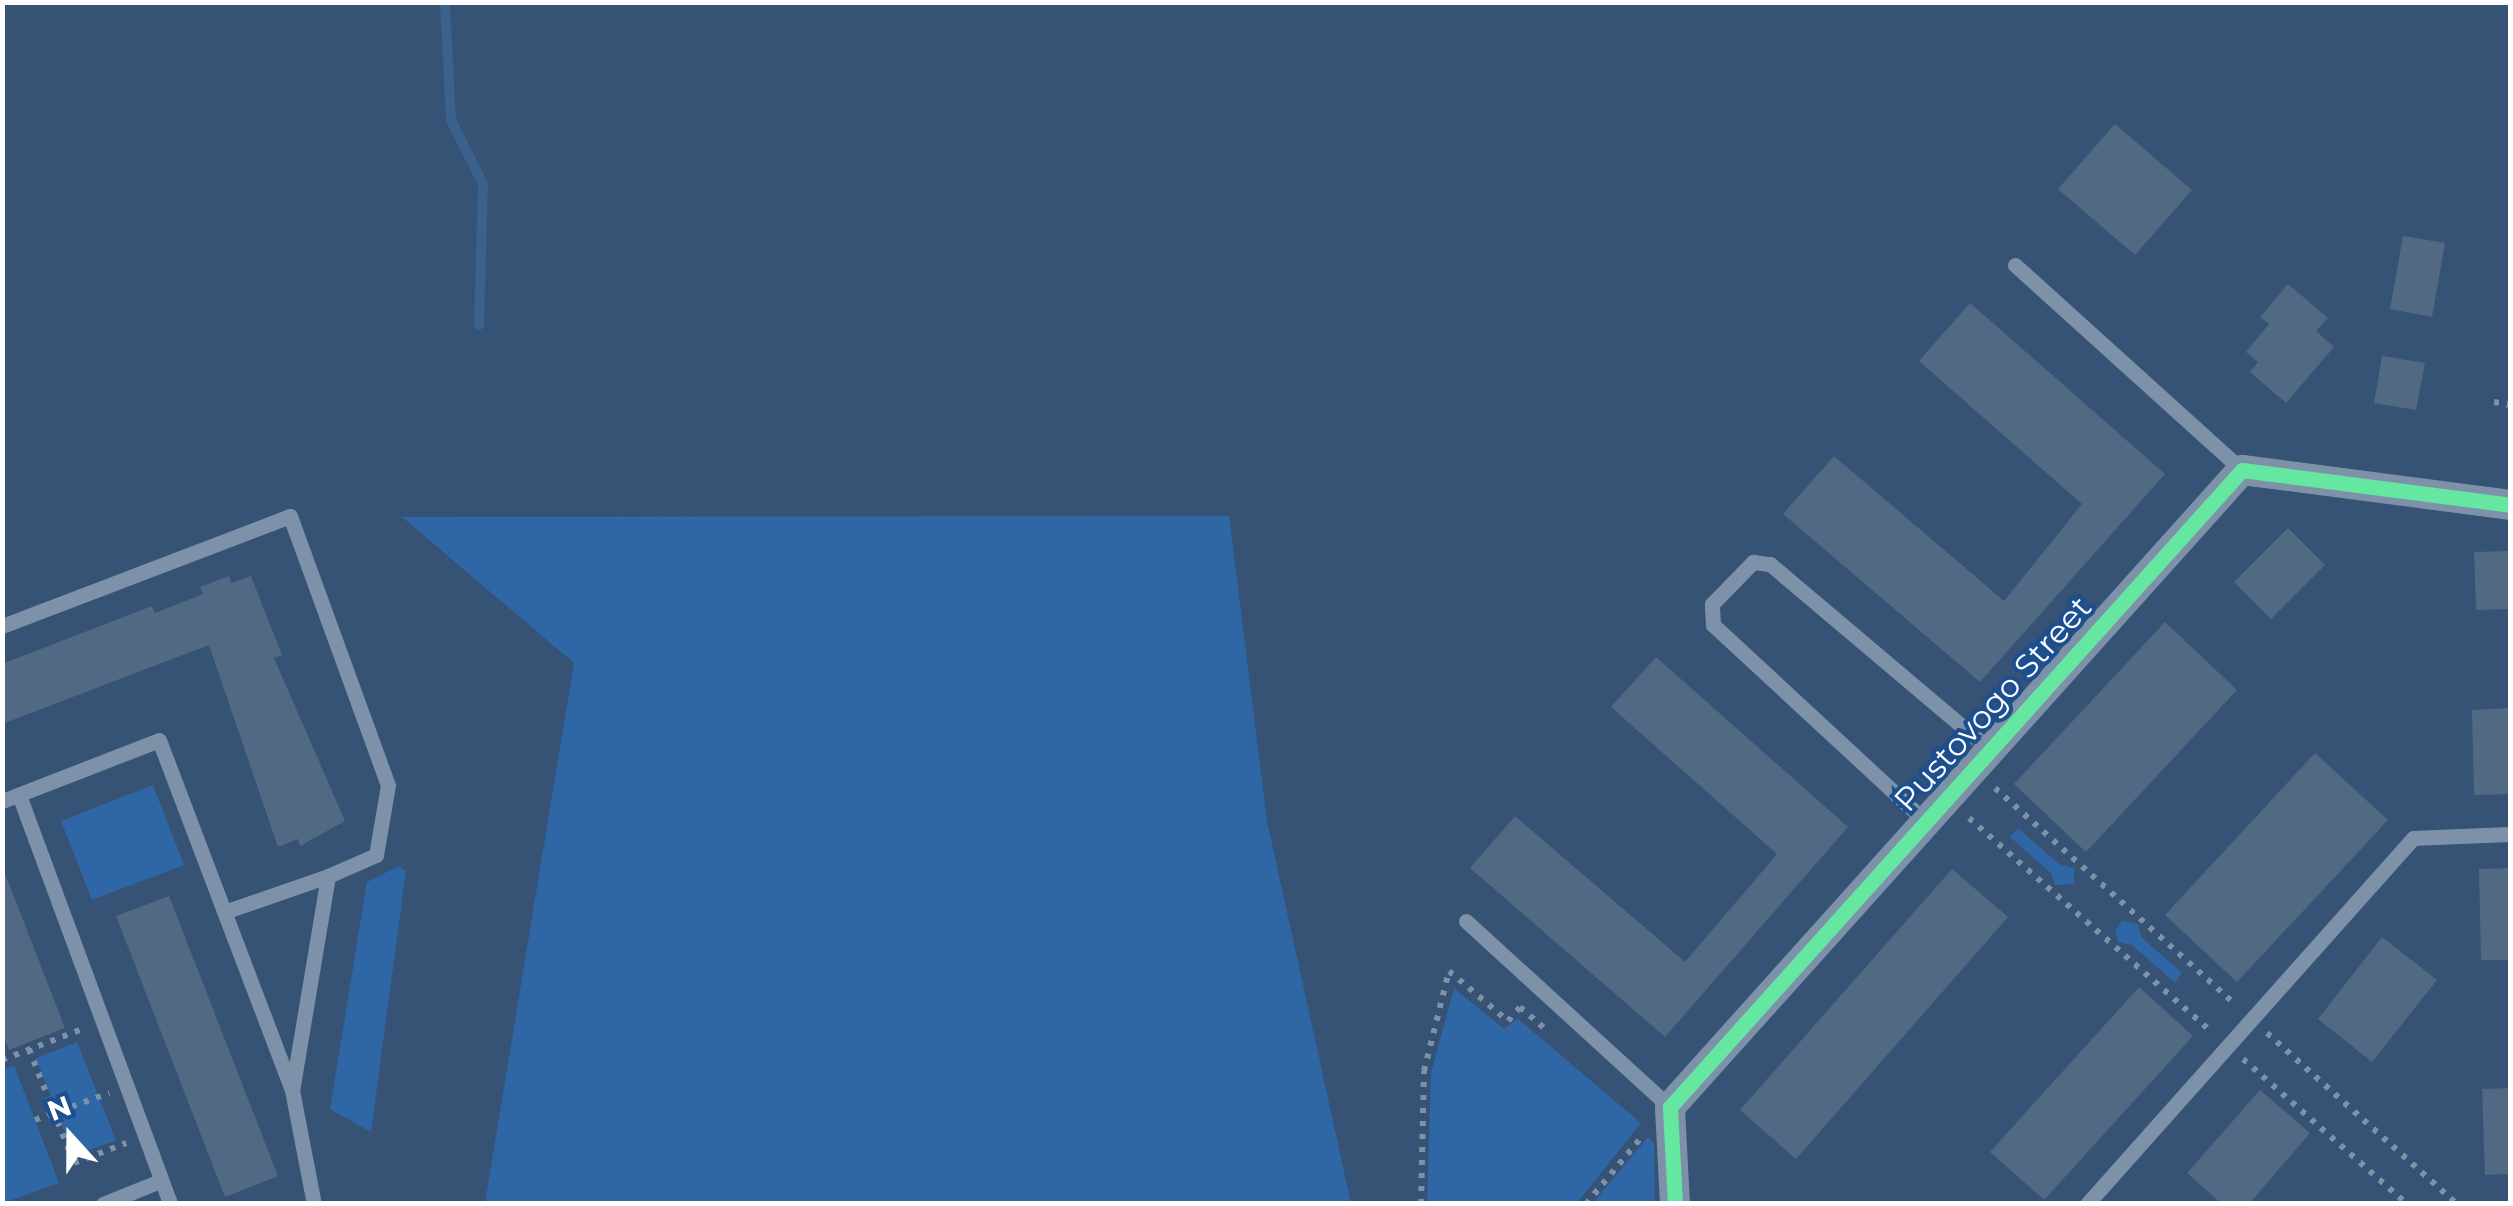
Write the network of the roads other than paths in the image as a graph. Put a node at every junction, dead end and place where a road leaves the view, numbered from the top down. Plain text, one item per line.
1 (2015, 265) dead end
2 (2242, 470) junction
3 (2510, 505) edge
4 (2, 626) edge
5 (1981, 758) junction
6 (19, 795) junction
7 (2, 801) edge
8 (1925, 821) junction
9 (2510, 834) edge
10 (328, 876) junction
11 (227, 911) junction
12 (1466, 921) dead end
13 (292, 1090) junction
14 (1662, 1116) junction
15 (160, 1181) junction
16 (315, 1197) edge
17 (104, 1204) edge
18 (170, 1204) edge
19 (303, 1204) edge
20 (1675, 1204) edge
21 (2087, 1204) edge

1 - 2 lane
2 - 3 street
2 - 5 street, Pustovogo Street
4 - 10 lane
5 - 8 street, Pustovogo Street
5 - 8 lane
6 - 7 lane
6 - 11 lane
6 - 15 lane
8 - 14 street, Pustovogo Street
9 - 21 lane
10 - 11 lane
10 - 13 lane
11 - 13 lane
12 - 14 lane
13 - 16 lane
14 - 20 street
15 - 17 lane
15 - 18 lane
16 - 19 lane

